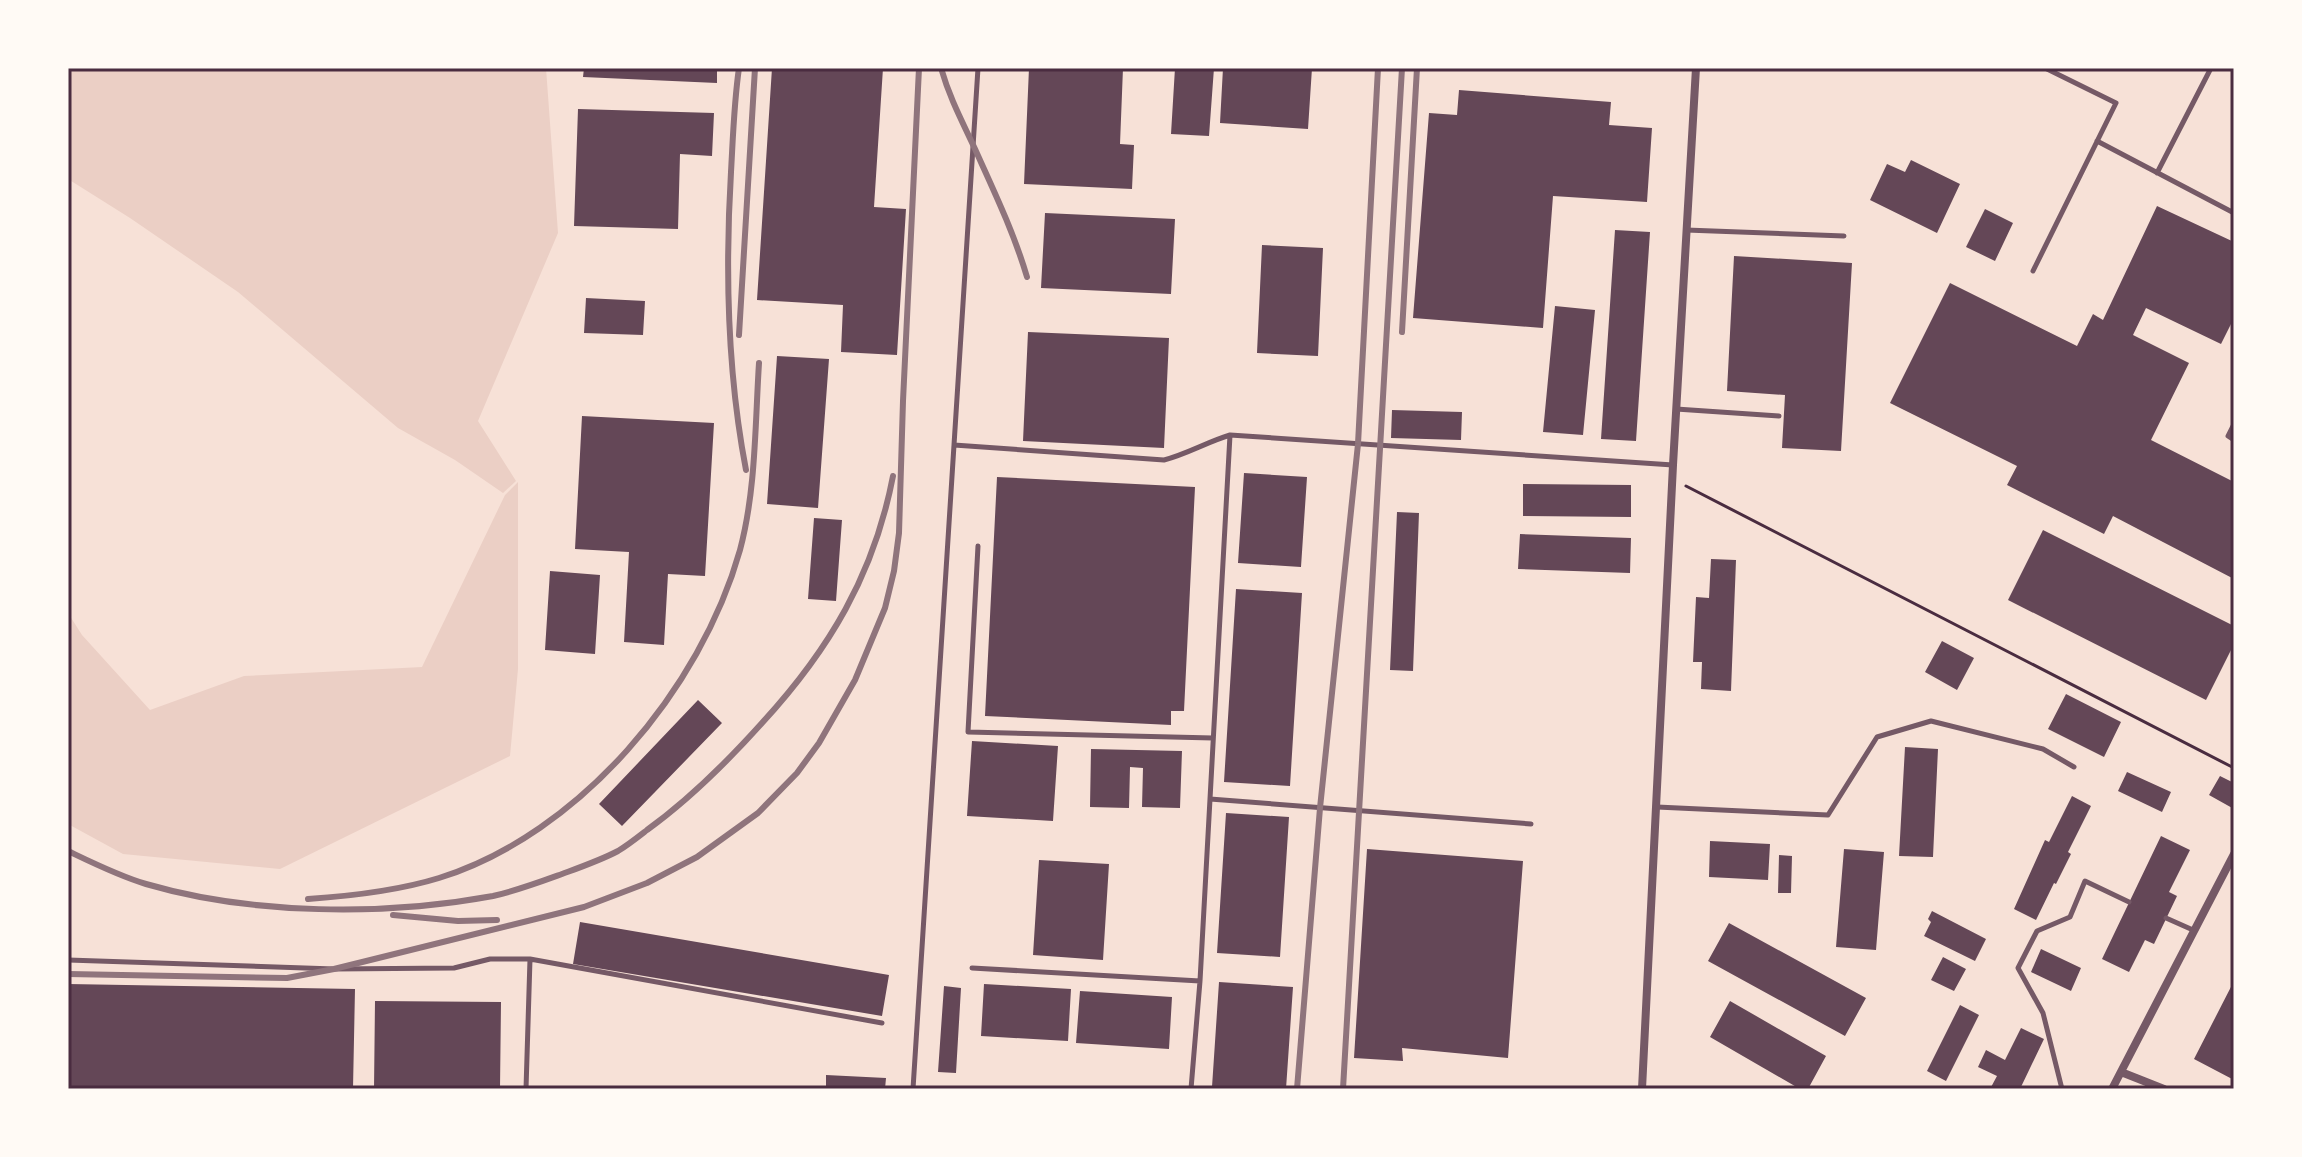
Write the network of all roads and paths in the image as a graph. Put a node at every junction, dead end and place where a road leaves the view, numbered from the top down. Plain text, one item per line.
1 (978, 68) edge
2 (1696, 68) edge
3 (2045, 68) edge
4 (2211, 68) edge
5 (2097, 141) junction
6 (2157, 173) junction
7 (2234, 213) edge
8 (1686, 230) junction
9 (1844, 236) dead end
10 (2033, 271) dead end
11 (1676, 409) junction
12 (1779, 416) dead end
13 (2234, 424) edge
14 (1230, 435) junction
15 (2234, 440) edge
16 (954, 445) junction
17 (1673, 465) junction
18 (1672, 479) junction
19 (978, 546) dead end
20 (1213, 738) junction
21 (2074, 767) dead end
22 (2234, 768) edge
23 (1210, 799) junction
24 (1656, 807) junction
25 (1531, 824) dead end
26 (2234, 854) edge
27 (2129, 902) dead end
28 (2166, 918) dead end
29 (2194, 931) junction
30 (530, 959) junction
31 (68, 960) edge
32 (972, 968) dead end
33 (1200, 981) junction
34 (882, 1023) dead end
35 (2121, 1072) junction
36 (526, 1089) edge
37 (913, 1089) edge
38 (1191, 1089) edge
39 (1642, 1089) edge
40 (2062, 1089) edge
41 (2112, 1089) edge
42 (2164, 1089) edge

1 - 16 lane
2 - 8 street
3 - 5 lane
4 - 6 lane
5 - 6 lane
5 - 10 lane
6 - 7 lane
8 - 9 lane
8 - 11 street
11 - 12 lane
11 - 17 street
13 - 15 lane
14 - 16 lane
14 - 17 lane
14 - 20 lane
16 - 37 lane
17 - 18 street
18 - 22 path
18 - 24 street
19 - 20 lane
20 - 23 lane
21 - 24 lane
23 - 25 lane
23 - 33 lane
24 - 39 street
26 - 29 street
27 - 40 lane
28 - 29 lane
29 - 35 street
30 - 31 lane
30 - 34 lane
30 - 36 lane
32 - 33 lane
33 - 38 lane
35 - 41 street
35 - 42 street

